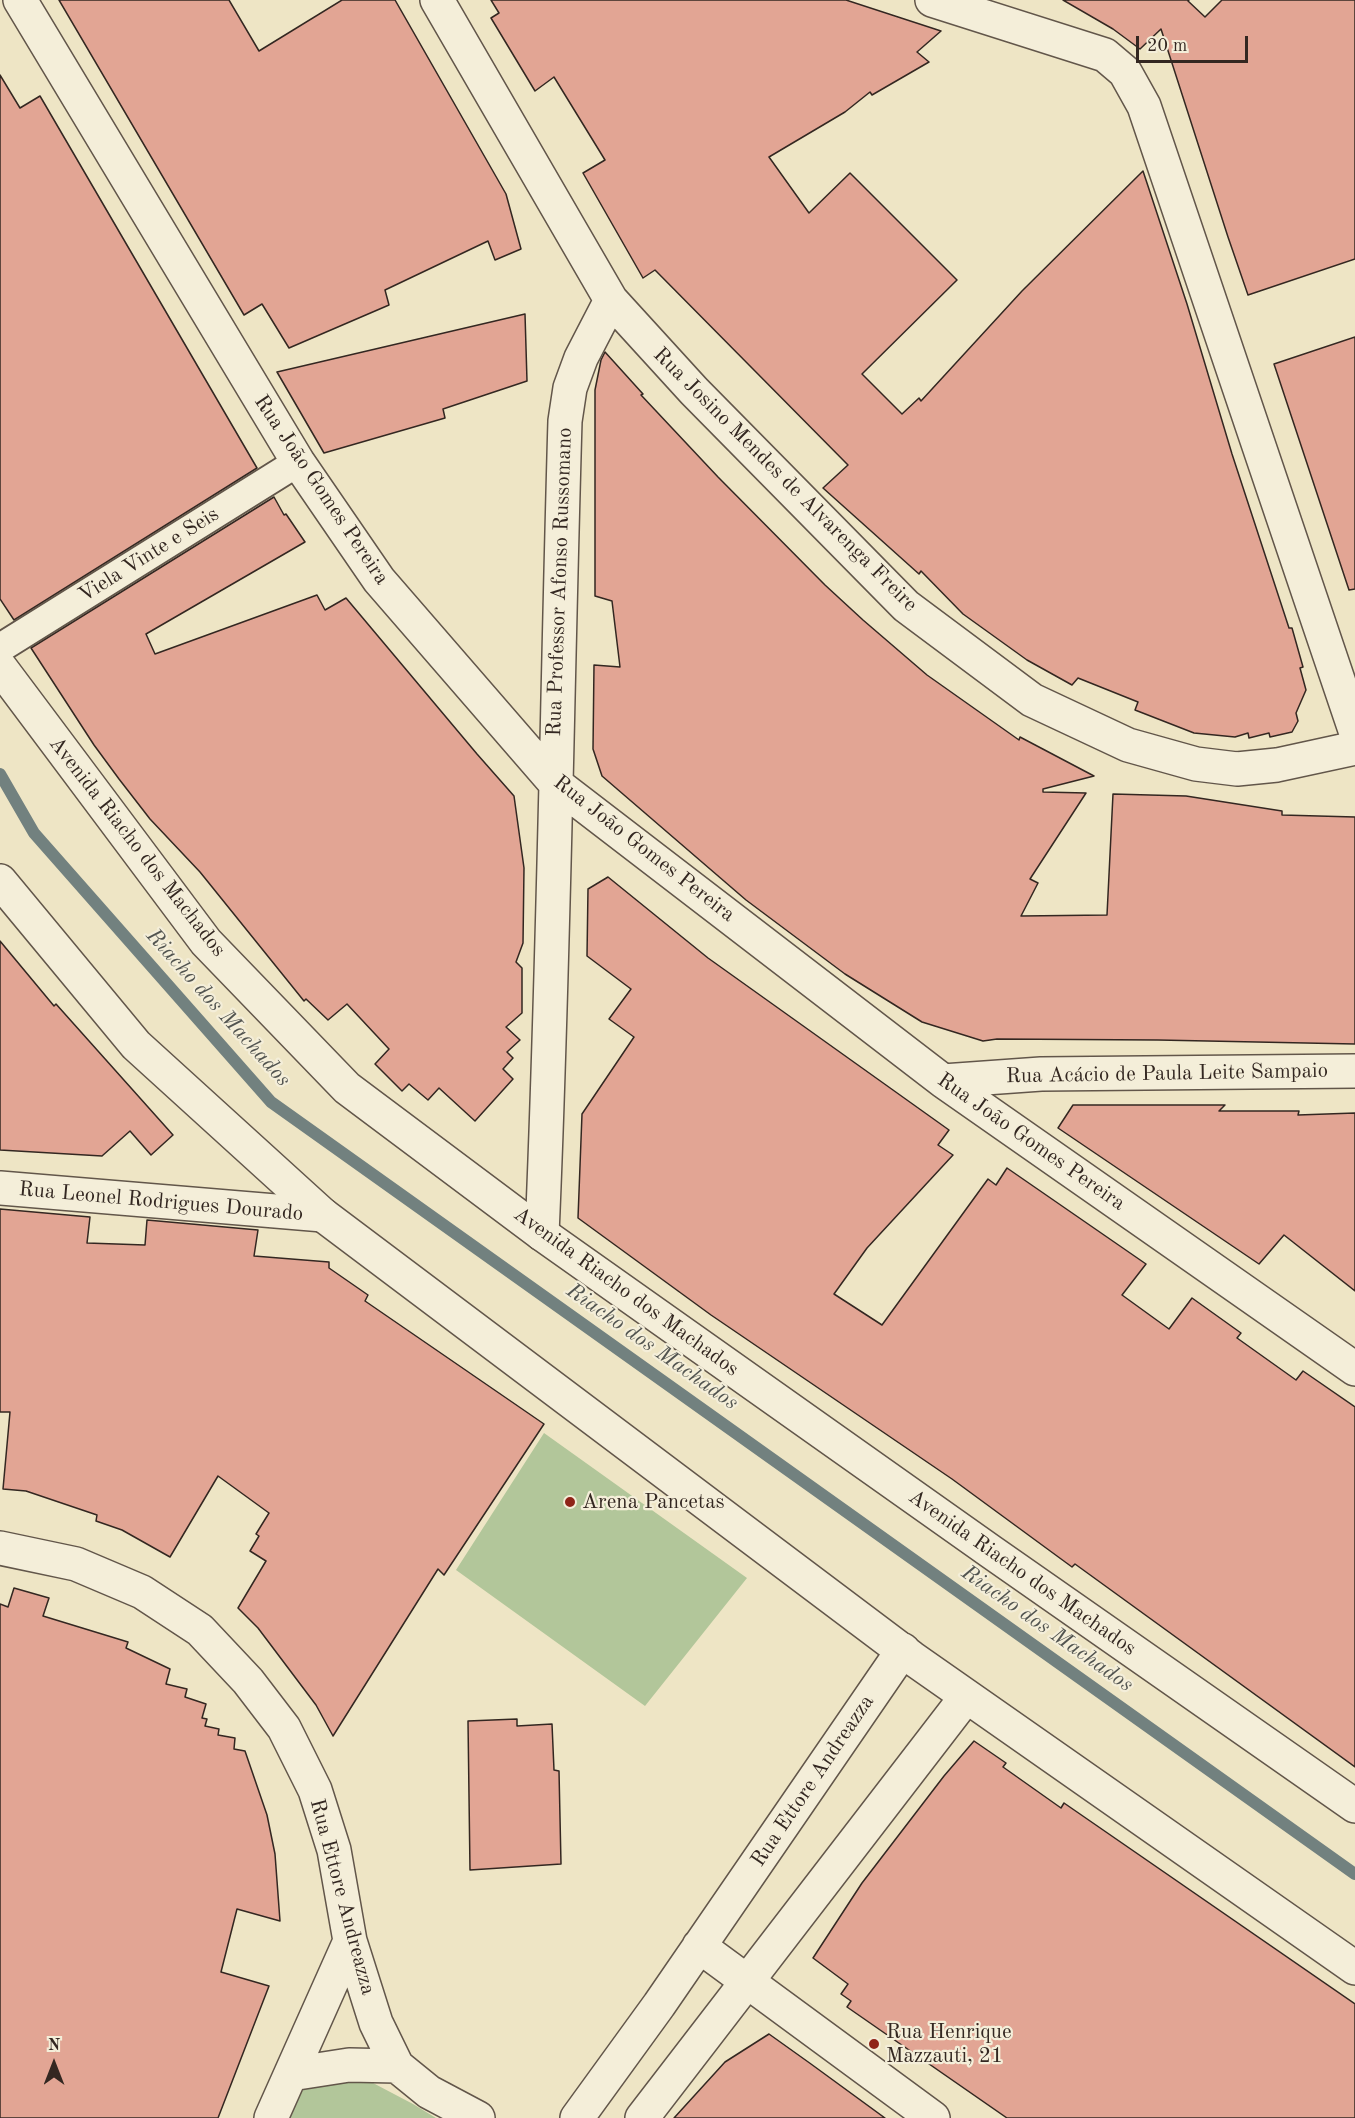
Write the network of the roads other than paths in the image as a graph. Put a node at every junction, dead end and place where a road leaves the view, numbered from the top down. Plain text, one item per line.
1 (20, 0) edge
2 (437, 0) edge
3 (932, 0) edge
4 (611, 300) junction
5 (298, 462) junction
6 (0, 648) edge
7 (0, 667) edge
8 (1355, 730) edge
9 (1355, 748) edge
10 (555, 783) junction
11 (0, 881) edge
12 (1355, 1071) edge
13 (943, 1081) junction
14 (0, 1188) edge
15 (323, 1215) junction
16 (542, 1234) junction
17 (1355, 1369) edge
18 (0, 1548) edge
19 (903, 1650) junction
20 (966, 1697) junction
21 (1355, 1806) edge
22 (350, 1941) junction
23 (699, 1946) junction
24 (1355, 1968) edge
25 (747, 1983) junction
26 (397, 2066) junction
27 (291, 2074) junction
28 (271, 2118) edge
29 (478, 2118) edge
30 (577, 2118) edge
31 (642, 2118) edge
32 (933, 2118) edge

1 - 5 street, Rua João Gomes Pereira
2 - 4 street, Rua Josino Mendes de Alvarenga Freire
3 - 8 street
4 - 9 street, Rua Josino Mendes de Alvarenga Freire
4 - 10 street, Rua Professor Afonso Russomano
5 - 6 street, Viela Vinte e Seis
5 - 10 street, Rua João Gomes Pereira
7 - 16 street, Avenida Riacho dos Machados
10 - 13 street, Rua João Gomes Pereira
10 - 16 street, Rua Professor Afonso Russomano
11 - 15 street
12 - 13 street, Rua Acácio de Paula Leite Sampaio
13 - 17 street, Rua João Gomes Pereira
14 - 15 street, Rua Leonel Rodrigues Dourado
15 - 19 street
16 - 21 street, Avenida Riacho dos Machados
18 - 22 street, Rua Ettore Andreazza
19 - 20 street
19 - 23 street, Rua Ettore Andreazza
20 - 24 street
20 - 25 street
22 - 26 street, Rua Ettore Andreazza
22 - 27 street
23 - 25 street
23 - 30 street, Rua Ettore Andreazza
25 - 31 street
25 - 32 street
26 - 27 street
26 - 29 street, Rua Ettore Andreazza
27 - 28 street

